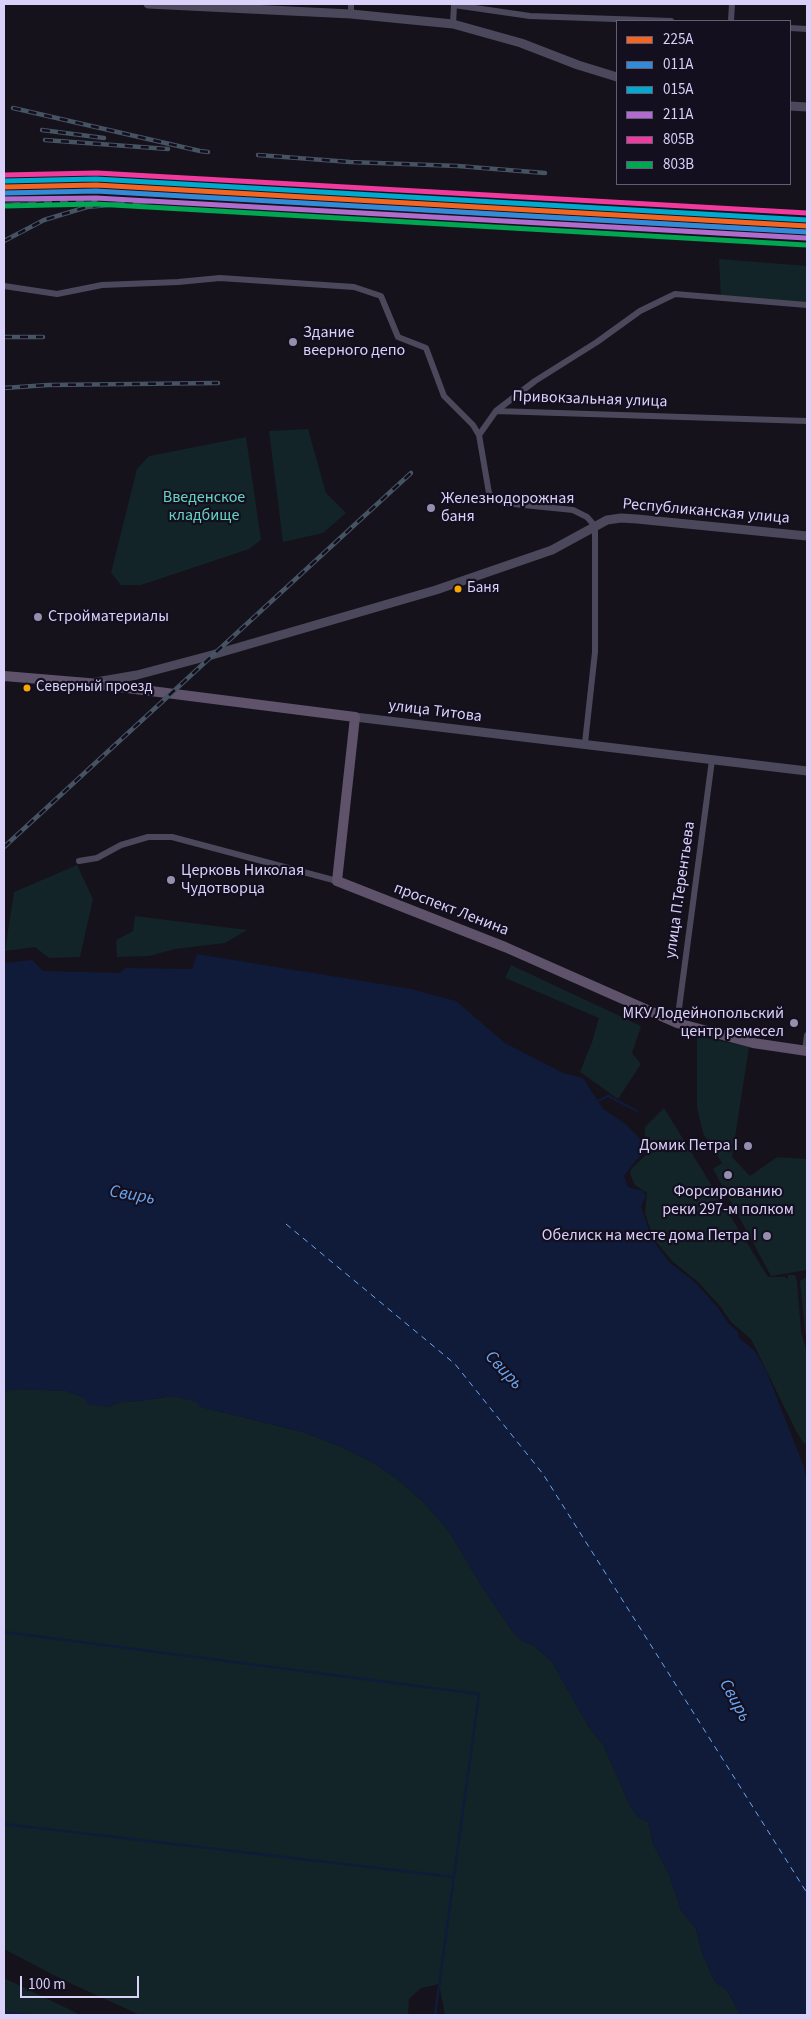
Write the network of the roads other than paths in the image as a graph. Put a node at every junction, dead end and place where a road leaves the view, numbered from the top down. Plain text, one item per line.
1 (148, 4) edge
2 (350, 4) edge
3 (454, 4) edge
4 (732, 4) edge
5 (176, 5) edge
6 (351, 14) junction
7 (643, 20) edge
8 (731, 20) edge
9 (453, 24) junction
10 (791, 28) edge
11 (807, 29) edge
12 (616, 77) edge
13 (791, 106) edge
14 (807, 107) edge
15 (4, 286) edge
16 (807, 306) edge
17 (496, 411) junction
18 (807, 421) edge
19 (479, 435) junction
20 (594, 526) junction
21 (807, 536) edge
22 (4, 676) edge
23 (88, 684) junction
24 (355, 717) junction
25 (585, 743) junction
26 (712, 760) junction
27 (807, 772) edge
28 (79, 861) dead end
29 (337, 881) junction
30 (678, 1023) junction
31 (807, 1034) edge
32 (806, 1051) edge

1 - 5 street
2 - 6 street
3 - 7 street
3 - 9 street
4 - 8 street
5 - 6 street
6 - 9 street
9 - 12 street
10 - 11 street
13 - 14 street
15 - 19 street
16 - 17 street, Привокзальная улица
17 - 18 street, Привокзальная улица
17 - 19 street
19 - 20 street
20 - 21 street, Республиканская улица
20 - 23 street, Республиканская улица
20 - 25 street
22 - 23 main road, улица Титова
23 - 24 main road, улица Титова
24 - 25 street, улица Титова
24 - 29 main road
25 - 26 street, улица Титова
26 - 27 street, улица Титова
26 - 30 street, улица П.Терентьева
28 - 29 street, проспект Ленина
29 - 30 main road, проспект Ленина
30 - 32 main road, проспект Ленина
31 - 32 street

